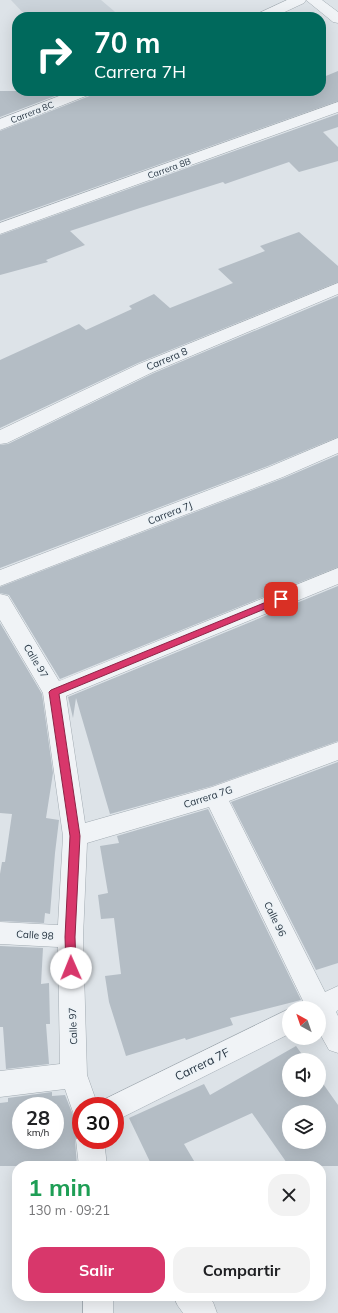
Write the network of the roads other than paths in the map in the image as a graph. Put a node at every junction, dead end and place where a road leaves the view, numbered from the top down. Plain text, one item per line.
1 (299, 0) edge
2 (313, 0) edge
3 (273, 12) edge
4 (338, 19) edge
5 (73, 96) edge
6 (338, 107) edge
7 (0, 125) edge
8 (0, 229) edge
9 (338, 288) edge
10 (0, 438) edge
11 (338, 445) edge
12 (338, 576) edge
13 (0, 578) edge
14 (0, 602) edge
15 (54, 692) junction
16 (338, 751) edge
17 (215, 796) junction
18 (75, 836) junction
19 (0, 933) edge
20 (70, 937) junction
21 (322, 1001) edge
22 (326, 1009) edge
23 (282, 1024) edge
24 (338, 1041) edge
25 (74, 1075) junction
26 (0, 1084) edge
27 (81, 1097) edge
28 (124, 1104) edge
29 (91, 1149) edge
30 (92, 1161) edge
31 (98, 1301) edge
32 (192, 1301) edge
33 (98, 1313) edge
34 (202, 1313) edge

1 - 3 street
2 - 4 street
5 - 7 street, Carrera 8C
6 - 8 street, Carrera 8B
9 - 10 street, Carrera 8
11 - 13 street, Carrera 7J
12 - 15 street
14 - 15 street, Calle 97
15 - 18 street, Calle 97
16 - 17 street, Carrera 7G
17 - 18 street, Carrera 7G
17 - 21 street, Calle 96
18 - 20 street, Calle 97
19 - 20 street, Calle 98
20 - 25 street, Calle 97
22 - 24 street, Calle 96
23 - 28 street, Carrera 7F
25 - 26 street
25 - 27 street, Calle 97
29 - 30 street
31 - 33 street
32 - 34 street

